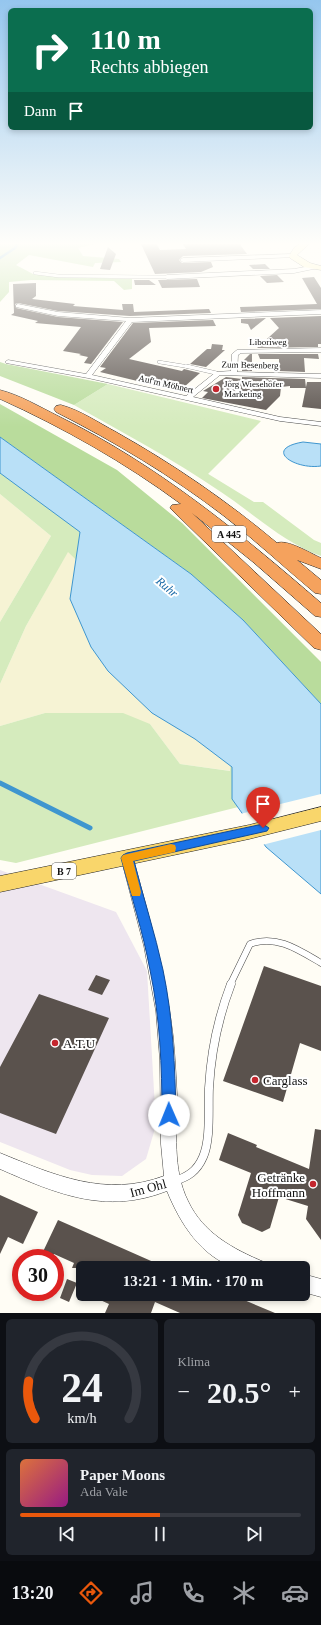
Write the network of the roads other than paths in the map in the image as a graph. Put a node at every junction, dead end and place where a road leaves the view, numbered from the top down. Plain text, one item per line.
1 (18, 306) dead end
2 (321, 312) edge
3 (130, 320) junction
4 (321, 350) edge
5 (8, 362) dead end
6 (159, 362) dead end
7 (234, 372) junction
8 (216, 373) junction
9 (88, 376) junction
10 (321, 376) edge
11 (0, 383) edge
12 (0, 394) edge
13 (188, 398) junction
14 (321, 424) edge
15 (131, 463) junction
16 (219, 505) junction
17 (321, 564) edge
18 (321, 589) edge
19 (321, 612) edge
20 (321, 644) edge
21 (321, 814) edge
22 (127, 858) junction
23 (0, 884) edge
24 (321, 963) edge
25 (0, 1161) edge
26 (173, 1181) junction
27 (240, 1261) edge
28 (310, 1285) edge
29 (321, 1288) edge

1 - 3 street
2 - 3 street
3 - 9 street
4 - 7 street, Liboriweg
5 - 9 street, Auf'm Möhnert
6 - 8 lane
7 - 8 street, Zum Besenberg
7 - 10 street, Zum Besenberg
8 - 13 street, Zum Besenberg
9 - 13 street, Auf'm Möhnert
11 - 16 highway, A 445
12 - 15 highway, A 445
13 - 14 street, Auf'm Möhnert
15 - 19 highway, A 445
15 - 20 highway
16 - 17 highway
16 - 18 highway, A 445
21 - 22 main road, B 7
22 - 23 main road, B 7
22 - 26 street
24 - 26 lane
25 - 26 street, Im Ohl
26 - 27 street, Im Ohl
28 - 29 street

